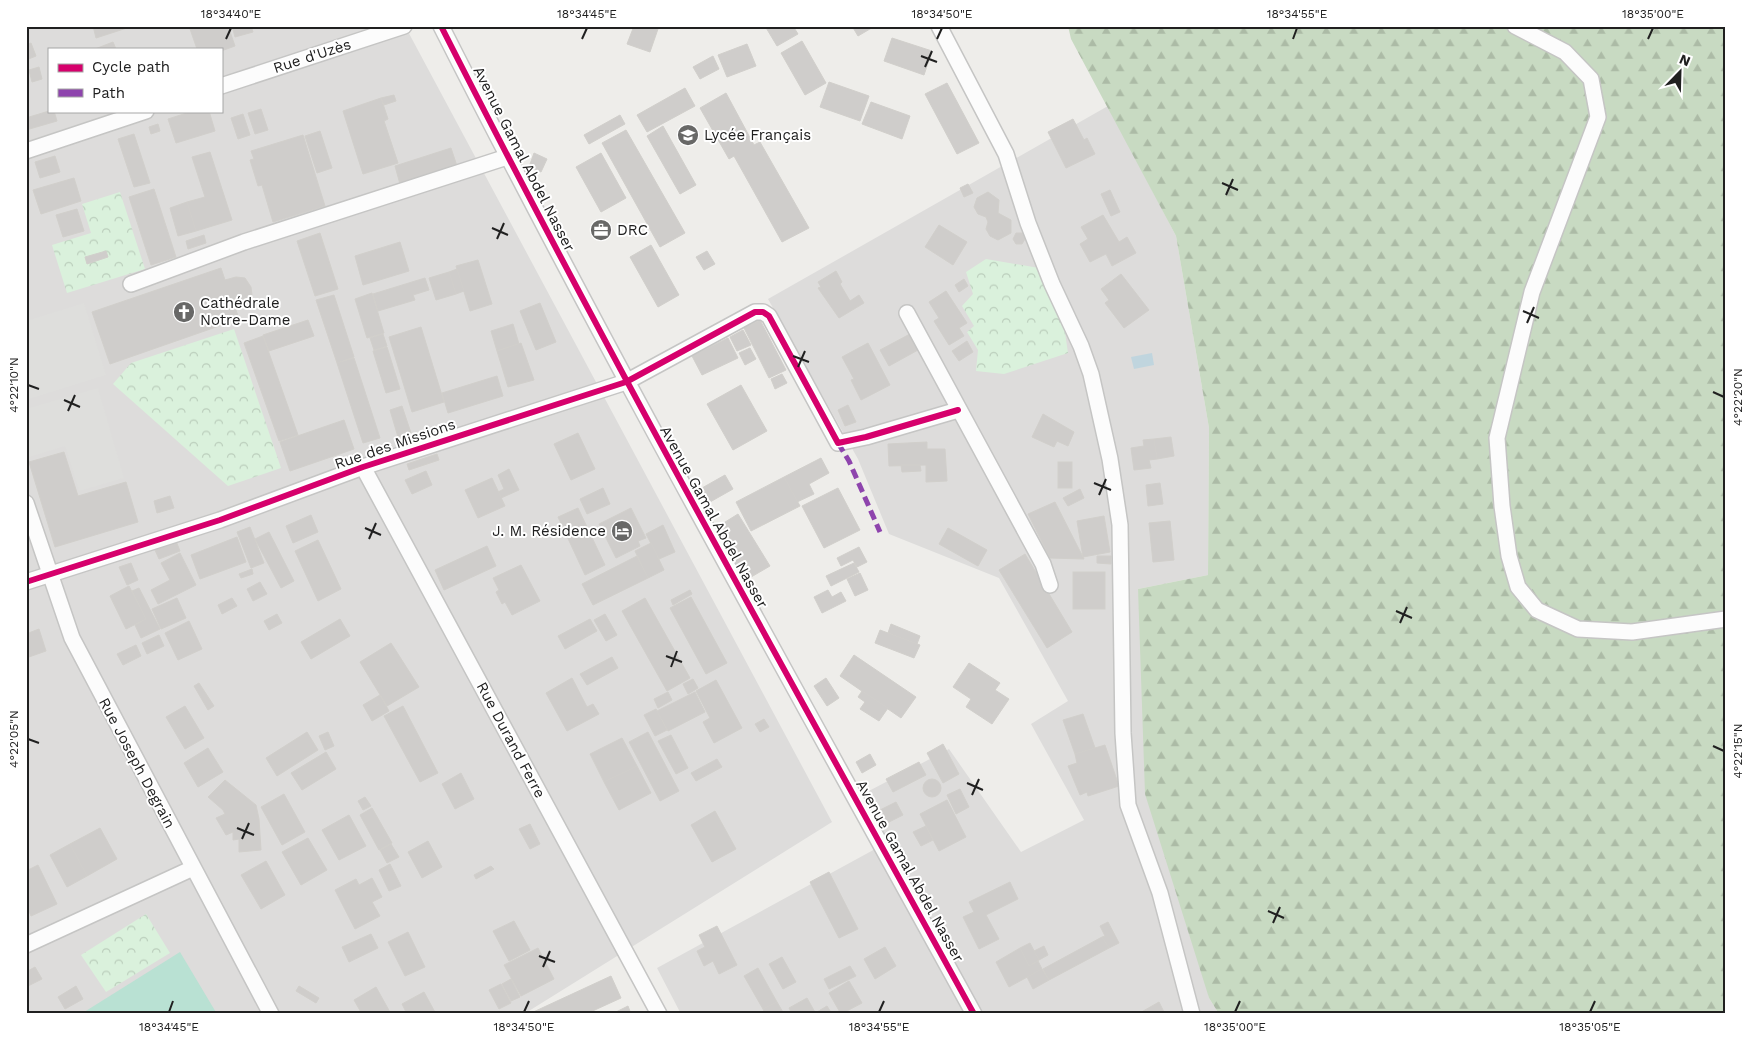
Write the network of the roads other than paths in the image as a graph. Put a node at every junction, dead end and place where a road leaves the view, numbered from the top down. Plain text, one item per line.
1 (404, 26) edge
2 (441, 26) edge
3 (939, 26) edge
4 (1515, 26) edge
5 (222, 86) edge
6 (143, 112) edge
7 (26, 151) edge
8 (508, 157) junction
9 (130, 284) dead end
10 (907, 314) dead end
11 (626, 382) junction
12 (958, 410) junction
13 (363, 466) junction
14 (26, 503) edge
15 (50, 575) junction
16 (26, 582) edge
17 (1050, 585) dead end
18 (1726, 619) edge
19 (193, 868) junction
20 (26, 945) edge
21 (271, 1014) edge
22 (659, 1014) edge
23 (974, 1014) edge
24 (1192, 1014) edge

1 - 5 street, Rue d'Uzès
2 - 8 street, Avenue Gamal Abdel Nasser
3 - 24 street
4 - 18 street
6 - 7 street
8 - 9 street
8 - 11 street, Avenue Gamal Abdel Nasser
10 - 12 street
11 - 12 street, Rue des Missions
11 - 13 street, Rue des Missions
11 - 23 street, Avenue Gamal Abdel Nasser
12 - 17 street
13 - 15 street, Rue des Missions
13 - 22 street, Rue Durand Ferre
14 - 15 street, Rue Joseph Degrain
15 - 16 street, Rue des Missions
15 - 19 street, Rue Joseph Degrain
19 - 20 street
19 - 21 street, Rue Joseph Degrain

